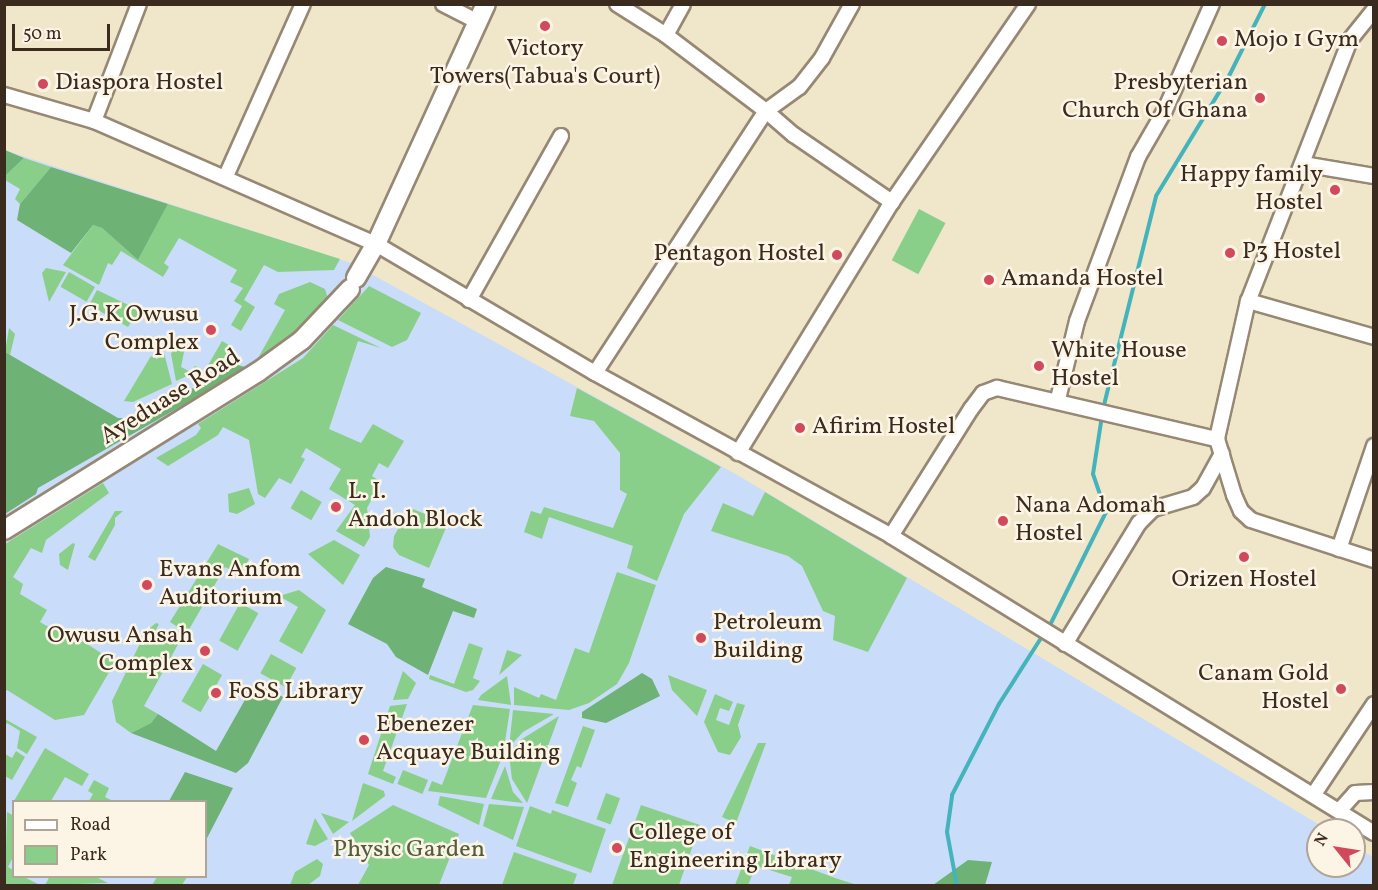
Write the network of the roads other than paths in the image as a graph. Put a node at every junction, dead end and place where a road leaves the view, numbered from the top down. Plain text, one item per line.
1 (139, 4) edge
2 (303, 4) edge
3 (443, 4) edge
4 (486, 4) edge
5 (617, 4) edge
6 (683, 4) edge
7 (852, 4) edge
8 (1028, 4) edge
9 (1212, 4) edge
10 (1374, 10) edge
11 (478, 22) junction
12 (666, 35) junction
13 (4, 95) edge
14 (766, 111) junction
15 (94, 121) junction
16 (561, 136) dead end
17 (1303, 164) junction
18 (226, 176) junction
19 (1374, 176) edge
20 (892, 202) junction
21 (376, 244) junction
22 (469, 300) junction
23 (1248, 301) junction
24 (1374, 337) edge
25 (595, 373) junction
26 (1058, 399) junction
27 (1218, 440) junction
28 (1374, 446) edge
29 (738, 453) junction
30 (1222, 454) junction
31 (4, 530) edge
32 (891, 536) junction
33 (1339, 549) junction
34 (1374, 560) edge
35 (1065, 644) junction
36 (1374, 704) edge
37 (1374, 792) edge
38 (1314, 795) junction
39 (1339, 812) junction
40 (1374, 833) edge

1 - 15 street
2 - 18 street
3 - 11 street
4 - 11 street, Ayeduase Road
5 - 12 street
6 - 12 street
7 - 14 street
8 - 20 street
9 - 26 street
10 - 17 street
11 - 21 street, Ayeduase Road
12 - 14 street
13 - 15 street
14 - 20 street
14 - 25 street
15 - 18 street
16 - 22 street
17 - 19 street
17 - 23 street
18 - 21 street
20 - 29 street
21 - 22 street
21 - 31 street, Ayeduase Road
22 - 25 street
23 - 24 street
23 - 27 street
25 - 29 street
26 - 27 street
26 - 32 street
27 - 30 street
28 - 33 street
29 - 32 street
30 - 33 street
30 - 35 street
32 - 35 street
33 - 34 street
35 - 38 street
36 - 38 street
37 - 39 street
38 - 39 street
39 - 40 street

